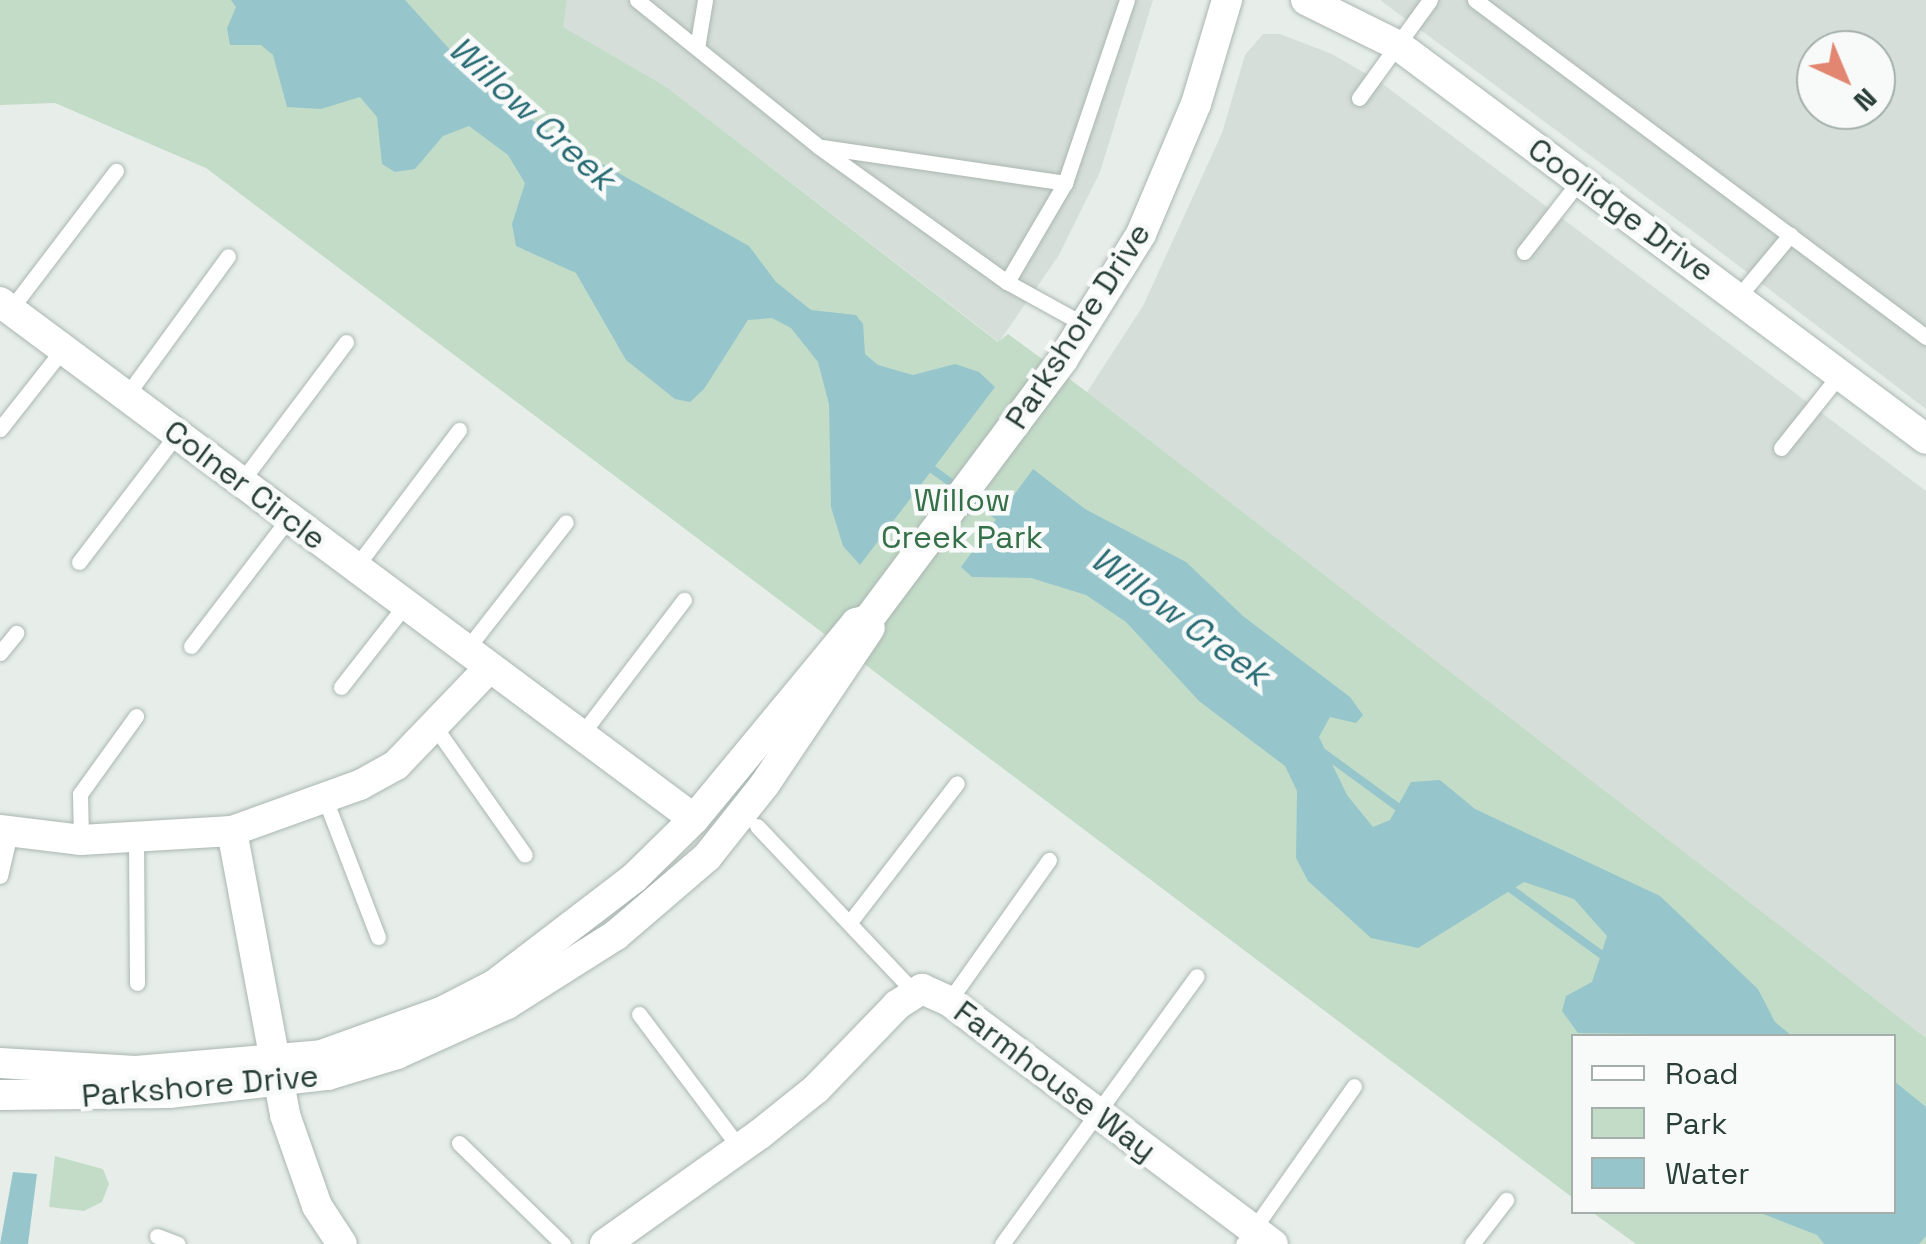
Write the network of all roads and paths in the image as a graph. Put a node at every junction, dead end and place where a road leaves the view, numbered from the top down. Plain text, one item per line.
1 (637, 0) edge
2 (705, 0) edge
3 (1127, 0) edge
4 (1227, 0) edge
5 (1306, 0) edge
6 (1430, 0) edge
7 (1475, 0) edge
8 (1399, 46) junction
9 (697, 48) junction
10 (1359, 98) dead end
11 (819, 147) junction
12 (116, 171) dead end
13 (1580, 180) junction
14 (1065, 183) junction
15 (1790, 235) junction
16 (1524, 252) dead end
17 (228, 256) dead end
18 (1007, 282) junction
19 (1739, 296) junction
20 (5, 306) edge
21 (1085, 325) junction
22 (1926, 337) edge
23 (346, 342) dead end
24 (63, 349) junction
25 (1840, 374) junction
26 (126, 396) junction
27 (0, 429) edge
28 (459, 430) dead end
29 (177, 434) junction
30 (1926, 438) edge
31 (1781, 448) dead end
32 (241, 482) junction
33 (289, 518) junction
34 (566, 522) dead end
35 (80, 562) dead end
36 (356, 568) junction
37 (684, 600) dead end
38 (405, 605) junction
39 (868, 620) junction
40 (16, 633) dead end
41 (191, 646) dead end
42 (0, 653) edge
43 (478, 659) junction
44 (341, 688) dead end
45 (136, 716) dead end
46 (436, 727) junction
47 (581, 736) junction
48 (958, 783) dead end
49 (325, 799) junction
50 (694, 820) junction
51 (757, 826) dead end
52 (5, 832) edge
53 (232, 832) junction
54 (136, 838) junction
55 (81, 840) junction
56 (525, 855) dead end
57 (1050, 860) dead end
58 (0, 876) edge
59 (850, 922) junction
60 (378, 937) dead end
61 (1197, 976) dead end
62 (137, 984) dead end
63 (913, 991) junction
64 (949, 1001) junction
65 (639, 1014) dead end
66 (0, 1063) edge
67 (274, 1071) junction
68 (1354, 1086) dead end
69 (0, 1095) edge
70 (1097, 1113) junction
71 (458, 1143) dead end
72 (741, 1150) junction
73 (1506, 1200) dead end
74 (157, 1236) dead end
75 (1256, 1239) edge
76 (331, 1240) edge
77 (178, 1244) edge
78 (563, 1244) edge
79 (605, 1244) edge
80 (1002, 1244) edge
81 (1472, 1244) edge

1 - 9 lane
2 - 9 lane
3 - 14 lane
4 - 21 street, Parkshore Drive
5 - 8 street, Coolidge Drive
6 - 8 lane
7 - 15 lane
8 - 10 lane
8 - 13 street, Coolidge Drive
9 - 11 lane
11 - 14 lane
11 - 18 lane
12 - 20 lane
13 - 16 lane
13 - 19 street, Coolidge Drive
14 - 18 lane
15 - 19 lane
15 - 22 lane
17 - 26 lane
18 - 21 lane
19 - 25 street, Coolidge Drive
20 - 24 street, Colner Circle
21 - 39 street, Parkshore Drive
23 - 32 lane
24 - 26 street, Colner Circle
24 - 27 lane
25 - 30 street, Coolidge Drive
25 - 31 lane
26 - 29 street, Colner Circle
28 - 36 lane
29 - 32 street, Colner Circle
29 - 35 lane
32 - 33 street, Colner Circle
33 - 36 street, Colner Circle
33 - 41 lane
34 - 43 lane
36 - 38 street, Colner Circle
37 - 47 lane
38 - 43 street, Colner Circle
38 - 44 lane
39 - 50 street, Parkshore Drive
39 - 67 street, Parkshore Drive
40 - 42 lane
43 - 46 street
43 - 47 street, Colner Circle
45 - 55 lane
46 - 49 street
46 - 56 lane
47 - 50 street, Colner Circle
48 - 59 lane
49 - 53 street
49 - 60 lane
50 - 67 street, Parkshore Drive
51 - 59 lane
52 - 55 street
52 - 58 lane
53 - 54 street
53 - 67 street
54 - 55 street
54 - 62 lane
57 - 64 lane
59 - 63 lane
61 - 70 lane
63 - 64 street, Farmhouse Way
63 - 72 street, Farmhouse Way
64 - 70 street, Farmhouse Way
65 - 72 lane
66 - 67 street, Parkshore Drive
67 - 69 street, Parkshore Drive
67 - 76 street
68 - 75 lane
70 - 75 street, Farmhouse Way
70 - 80 lane
71 - 78 lane
72 - 79 street, Farmhouse Way
73 - 81 lane
74 - 77 lane

